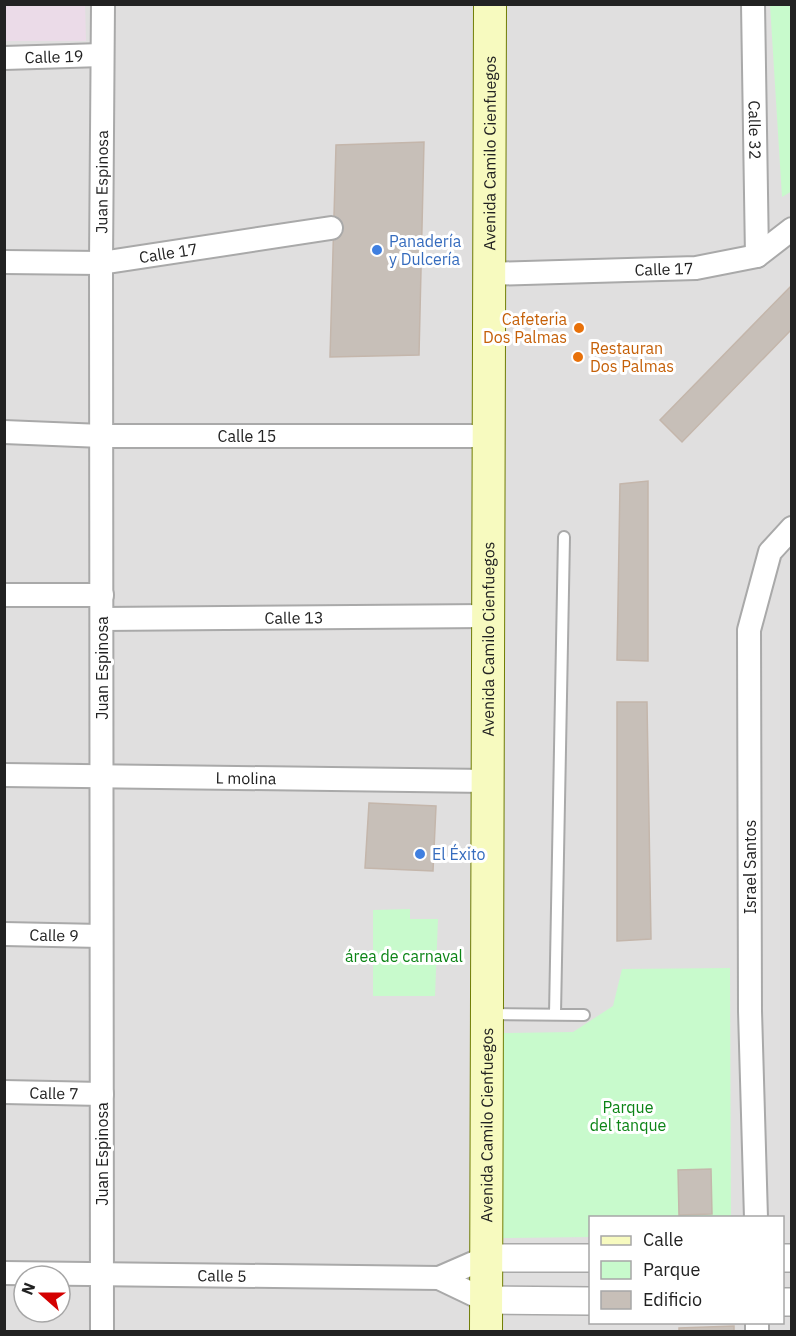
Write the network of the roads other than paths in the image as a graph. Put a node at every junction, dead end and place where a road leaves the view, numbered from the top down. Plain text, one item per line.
1 (103, 4) edge
2 (490, 4) edge
3 (753, 4) edge
4 (102, 56) junction
5 (4, 58) edge
6 (331, 228) dead end
7 (792, 229) edge
8 (757, 256) junction
9 (4, 262) edge
10 (100, 263) junction
11 (489, 274) junction
12 (4, 432) edge
13 (102, 436) junction
14 (488, 436) junction
15 (792, 528) edge
16 (564, 537) dead end
17 (102, 595) junction
18 (4, 596) edge
19 (488, 616) junction
20 (102, 619) junction
21 (4, 775) edge
22 (102, 777) junction
23 (487, 780) junction
24 (4, 934) edge
25 (101, 936) junction
26 (486, 1014) junction
27 (555, 1014) junction
28 (584, 1015) dead end
29 (4, 1092) edge
30 (102, 1094) junction
31 (756, 1216) edge
32 (589, 1258) edge
33 (4, 1273) edge
34 (102, 1275) junction
35 (485, 1277) junction
36 (439, 1278) junction
37 (589, 1301) edge
38 (102, 1332) edge
39 (486, 1332) edge

1 - 4 street, Juan Espinosa
2 - 11 main road, Avenida Camilo Cienfuegos
3 - 8 street, Calle 32
4 - 5 street, Calle 19
4 - 10 street, Juan Espinosa
6 - 10 street, Calle 17
7 - 8 street, Calle 17
8 - 11 street, Calle 17
9 - 10 street, Calle 17
10 - 13 street, Juan Espinosa
11 - 14 main road, Avenida Camilo Cienfuegos
12 - 13 street, Calle 15
13 - 14 street, Calle 15
13 - 17 street, Juan Espinosa
14 - 19 main road, Avenida Camilo Cienfuegos
15 - 31 street, Israel Santos
16 - 27 lane
17 - 18 street
17 - 20 street, Juan Espinosa
19 - 20 street, Calle 13
19 - 23 main road, Avenida Camilo Cienfuegos
20 - 22 street, Juan Espinosa
21 - 22 street, L molina
22 - 23 street, L molina
22 - 25 street, Juan Espinosa
23 - 26 main road, Avenida Camilo Cienfuegos
24 - 25 street, Calle 9
25 - 30 street, Juan Espinosa
26 - 27 lane
26 - 35 main road, Avenida Camilo Cienfuegos
27 - 28 lane
29 - 30 street, Calle 7
30 - 34 street, Juan Espinosa
32 - 35 street
33 - 34 street, Calle 5
34 - 36 street, Calle 5
34 - 38 street, Juan Espinosa
35 - 36 street, Calle 5
35 - 36 street, Calle 5
35 - 37 street
35 - 39 main road, Avenida Camilo Cienfuegos

